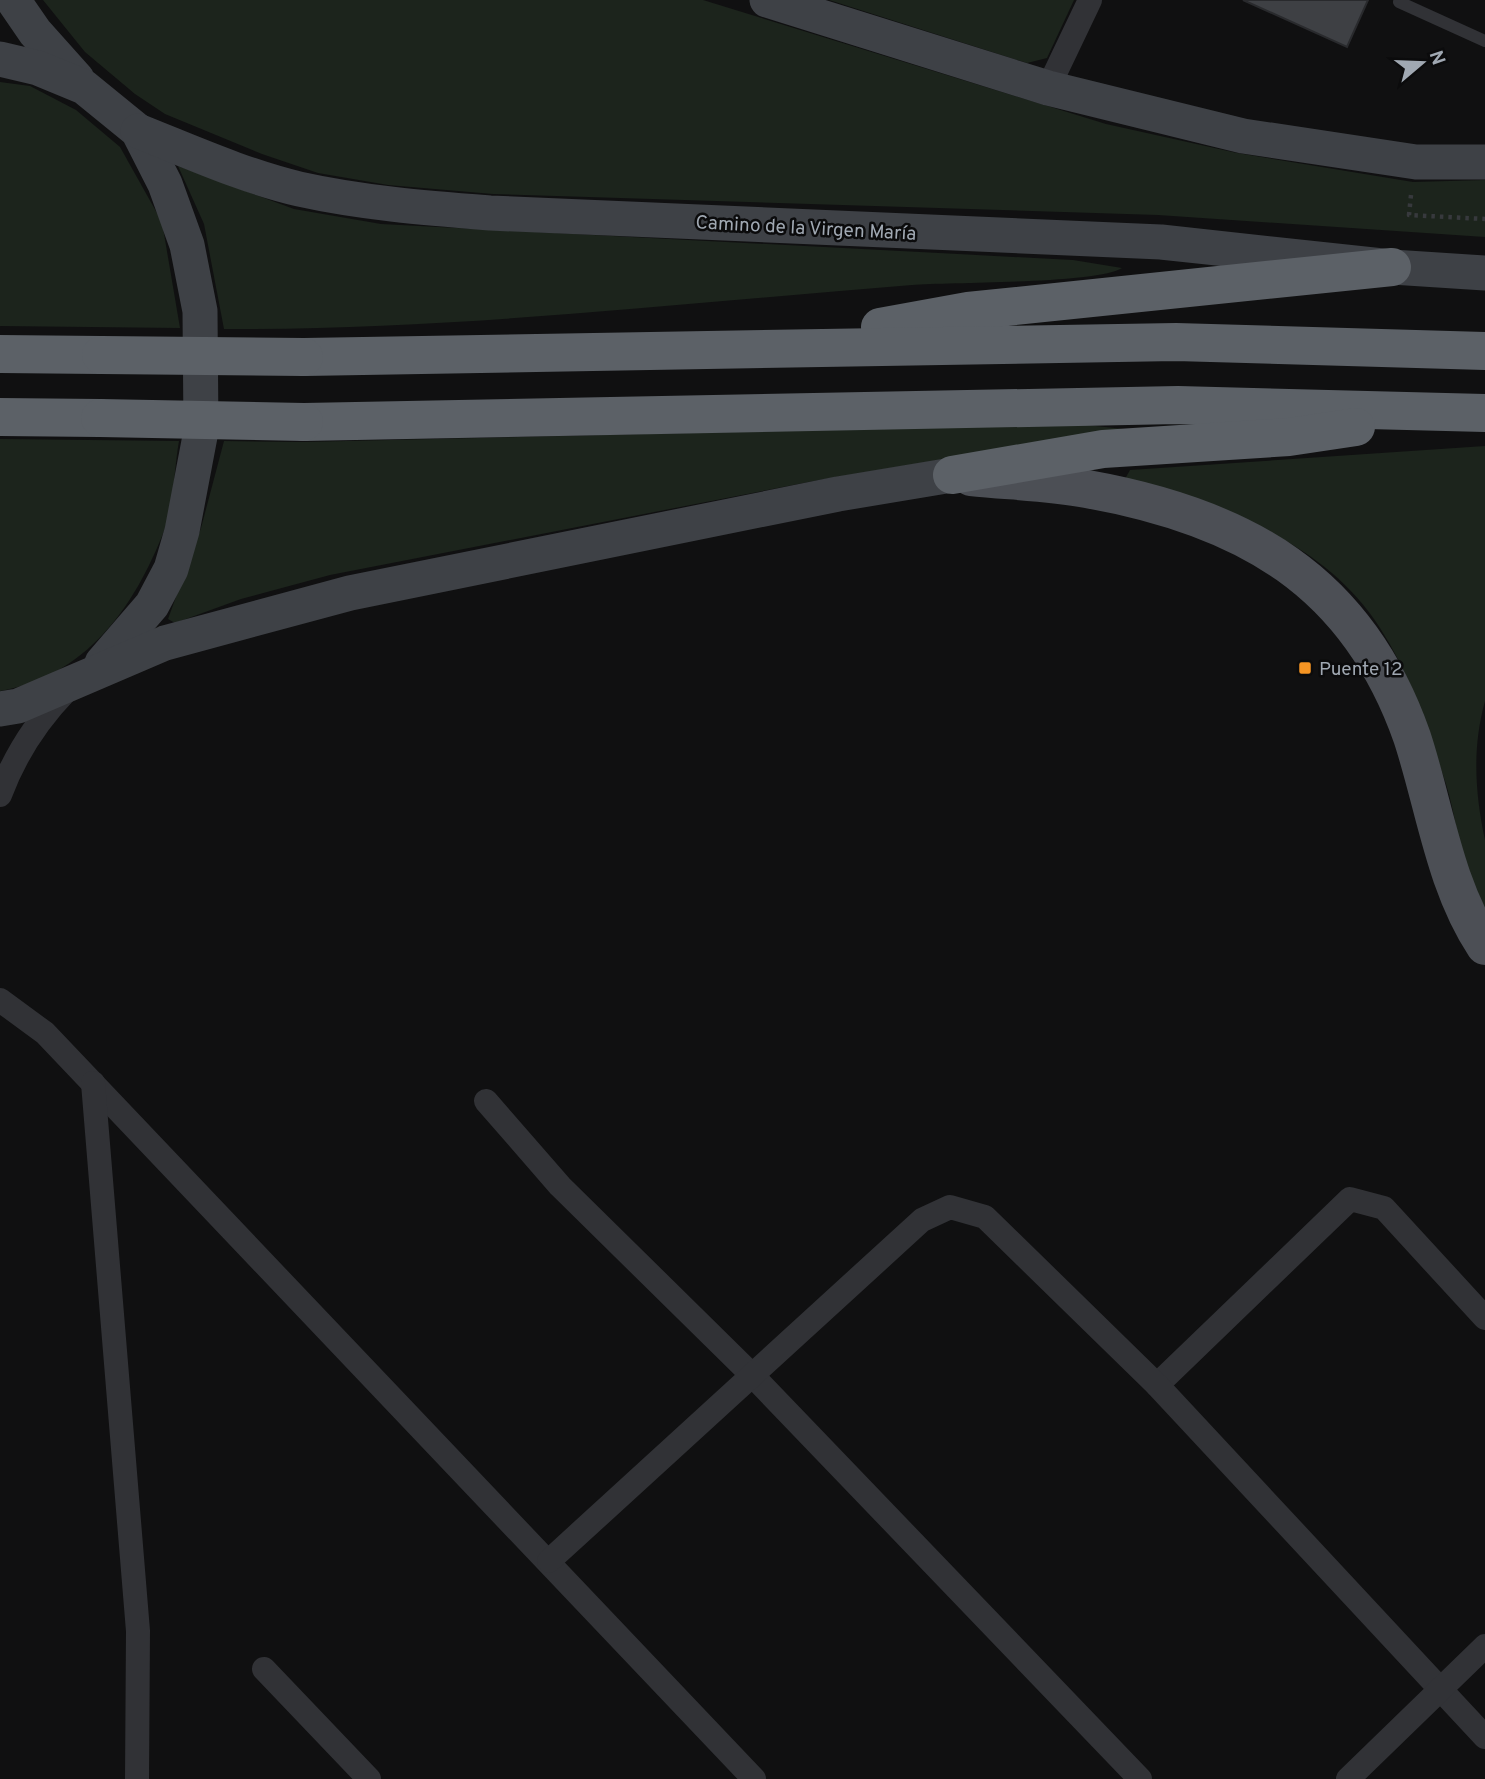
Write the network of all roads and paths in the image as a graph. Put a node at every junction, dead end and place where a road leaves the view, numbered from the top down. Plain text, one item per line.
1 (13, 0) edge
2 (767, 0) edge
3 (1090, 0) edge
4 (1399, 2) dead end
5 (1485, 41) edge
6 (0, 59) edge
7 (84, 87) junction
8 (1048, 88) junction
9 (138, 131) junction
10 (1416, 162) junction
11 (1485, 162) edge
12 (1485, 219) edge
13 (1392, 267) junction
14 (1485, 273) edge
15 (773, 347) junction
16 (1485, 351) edge
17 (0, 354) edge
18 (1475, 412) edge
19 (0, 416) edge
20 (952, 475) junction
21 (83, 678) junction
22 (0, 709) edge
23 (0, 794) edge
24 (1485, 946) edge
25 (0, 1000) edge
26 (93, 1083) junction
27 (486, 1101) dead end
28 (1485, 1318) edge
29 (754, 1377) junction
30 (1157, 1385) junction
31 (549, 1561) junction
32 (1485, 1646) edge
33 (264, 1669) dead end
34 (1440, 1690) junction
35 (1485, 1737) edge
36 (136, 1779) edge
37 (369, 1779) edge
38 (754, 1779) edge
39 (1140, 1779) edge
40 (1349, 1779) edge

1 - 7 main road
2 - 8 main road
3 - 8 street
4 - 5 lane
6 - 7 main road
7 - 9 main road
8 - 10 main road
9 - 13 main road, Camino de la Virgen María
9 - 21 main road
10 - 11 main road
10 - 12 path
13 - 14 main road, Camino de la Virgen María
13 - 15 highway
15 - 16 highway
15 - 17 highway, bridge
18 - 19 highway, bridge
18 - 20 highway
20 - 21 main road
20 - 24 main road
21 - 22 main road
21 - 23 street
25 - 26 street
26 - 31 street
26 - 36 street
27 - 29 street
28 - 30 street
29 - 30 street
29 - 31 street
29 - 39 street
30 - 34 street
31 - 38 street
32 - 34 street
33 - 37 street
34 - 35 street
34 - 40 street

